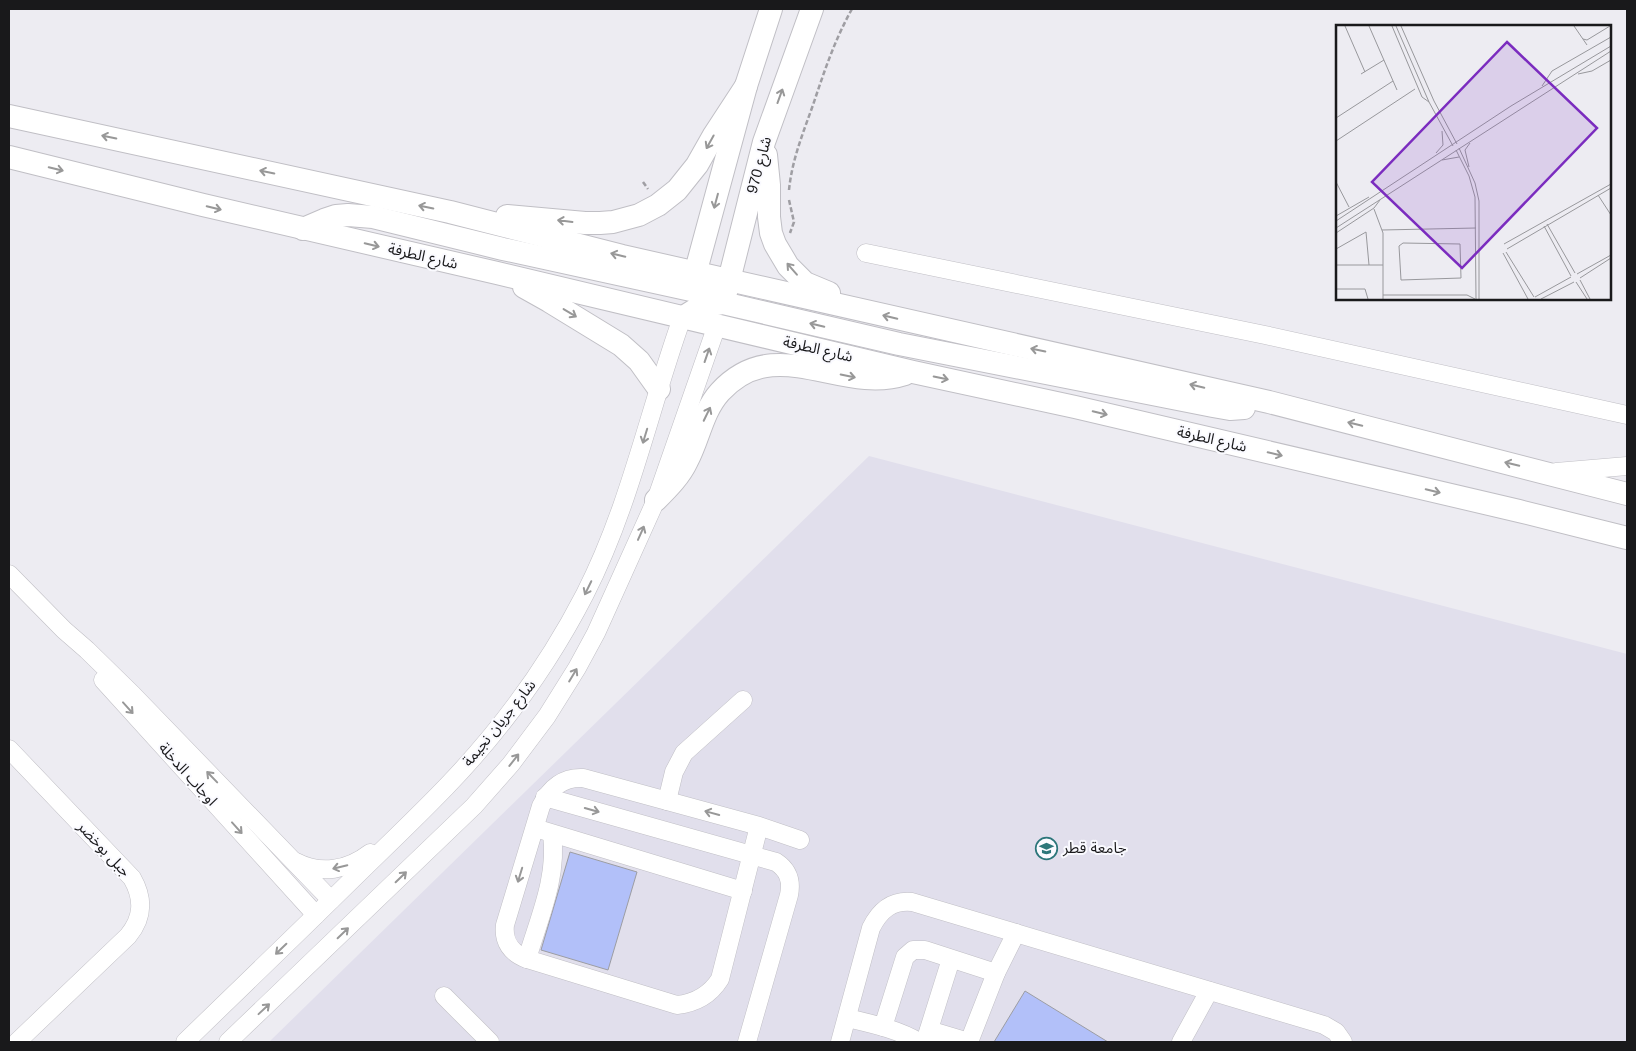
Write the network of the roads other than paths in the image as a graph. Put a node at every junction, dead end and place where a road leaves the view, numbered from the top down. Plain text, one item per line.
1 (771, 9) edge
2 (812, 9) edge
3 (746, 86) junction
4 (9, 116) edge
5 (764, 142) junction
6 (9, 157) edge
7 (450, 212) junction
8 (303, 229) junction
9 (866, 253) dead end
10 (496, 273) junction
11 (729, 279) junction
12 (693, 281) junction
13 (723, 303) junction
14 (845, 307) junction
15 (682, 318) junction
16 (717, 325) junction
17 (913, 372) junction
18 (659, 389) junction
19 (1269, 402) junction
20 (1627, 416) edge
21 (1627, 466) edge
22 (1548, 473) junction
23 (1627, 494) edge
24 (656, 500) junction
25 (1627, 538) edge
26 (9, 574) edge
27 (64, 630) junction
28 (743, 700) dead end
29 (9, 749) edge
30 (447, 786) junction
31 (545, 797) junction
32 (667, 801) junction
33 (759, 826) junction
34 (535, 828) junction
35 (552, 834) junction
36 (800, 840) dead end
37 (752, 855) junction
38 (291, 859) junction
39 (743, 891) junction
40 (331, 900) junction
41 (316, 915) junction
42 (1016, 933) junction
43 (526, 959) junction
44 (951, 959) junction
45 (996, 973) junction
46 (1214, 992) junction
47 (444, 996) dead end
48 (847, 1018) junction
49 (883, 1027) junction
50 (9, 1037) edge
51 (924, 1038) edge
52 (15, 1042) edge
53 (185, 1042) edge
54 (228, 1042) edge
55 (490, 1042) edge
56 (747, 1042) edge
57 (840, 1042) edge
58 (969, 1042) edge
59 (1181, 1042) edge
60 (1192, 1042) edge
61 (1343, 1042) edge

1 - 3 main road
5 -> 2 main road, شارع 970
3 -> 7 main road
3 -> 12 main road
7 -> 4 main road
5 - 11 main road, شارع 970
14 -> 5 main road
6 -> 8 main road, شارع الطرفة
12 -> 7 main road
8 -> 10 main road, شارع الطرفة
8 - 12 main road
9 - 20 street
10 - 15 main road, شارع الطرفة
10 -> 18 main road
11 - 12 main road
11 - 13 main road, شارع 970
11 - 14 main road
12 - 15 main road
13 - 15 main road
13 - 16 main road, شارع 970
19 -> 13 main road
19 -> 14 main road
15 - 16 main road, شارع الطرفة
15 - 18 street, شارع جريان نجيمة
16 - 17 main road, شارع الطرفة
24 -> 16 street, شارع جريان نجيمة
24 -> 17 main road
17 -> 25 main road, شارع الطرفة
18 -> 30 street, شارع جريان نجيمة
22 -> 19 main road
21 - 22 street
22 - 23 main road
54 -> 24 street, شارع جريان نجيمة
26 - 27 street, اوجاب الدخلة
38 -> 27 street, اوجاب الدخلة
27 -> 41 street, اوجاب الدخلة
28 - 32 street
29 - 52 street, جبل بوخضر
30 -> 38 street
30 - 40 street, شارع جريان نجيمة
31 - 32 street
31 - 34 street
31 -> 37 street
33 -> 32 street
33 - 36 street
33 - 37 street
34 - 35 street
34 -> 43 street
35 - 39 street
35 - 43 street
37 - 39 street
37 - 56 street
38 - 40 street, اوجاب الدخلة
39 - 43 street
40 - 41 street, شارع جريان نجيمة
41 -> 53 street, شارع جريان نجيمة
42 - 45 street
42 - 46 street
42 - 48 street
44 - 45 street
44 - 49 street
44 - 51 street
45 - 58 street
46 - 59 street
46 - 60 street
46 - 61 street
47 - 55 street
48 - 49 street
48 - 57 street
49 - 51 street
50 - 52 street
51 - 58 street

